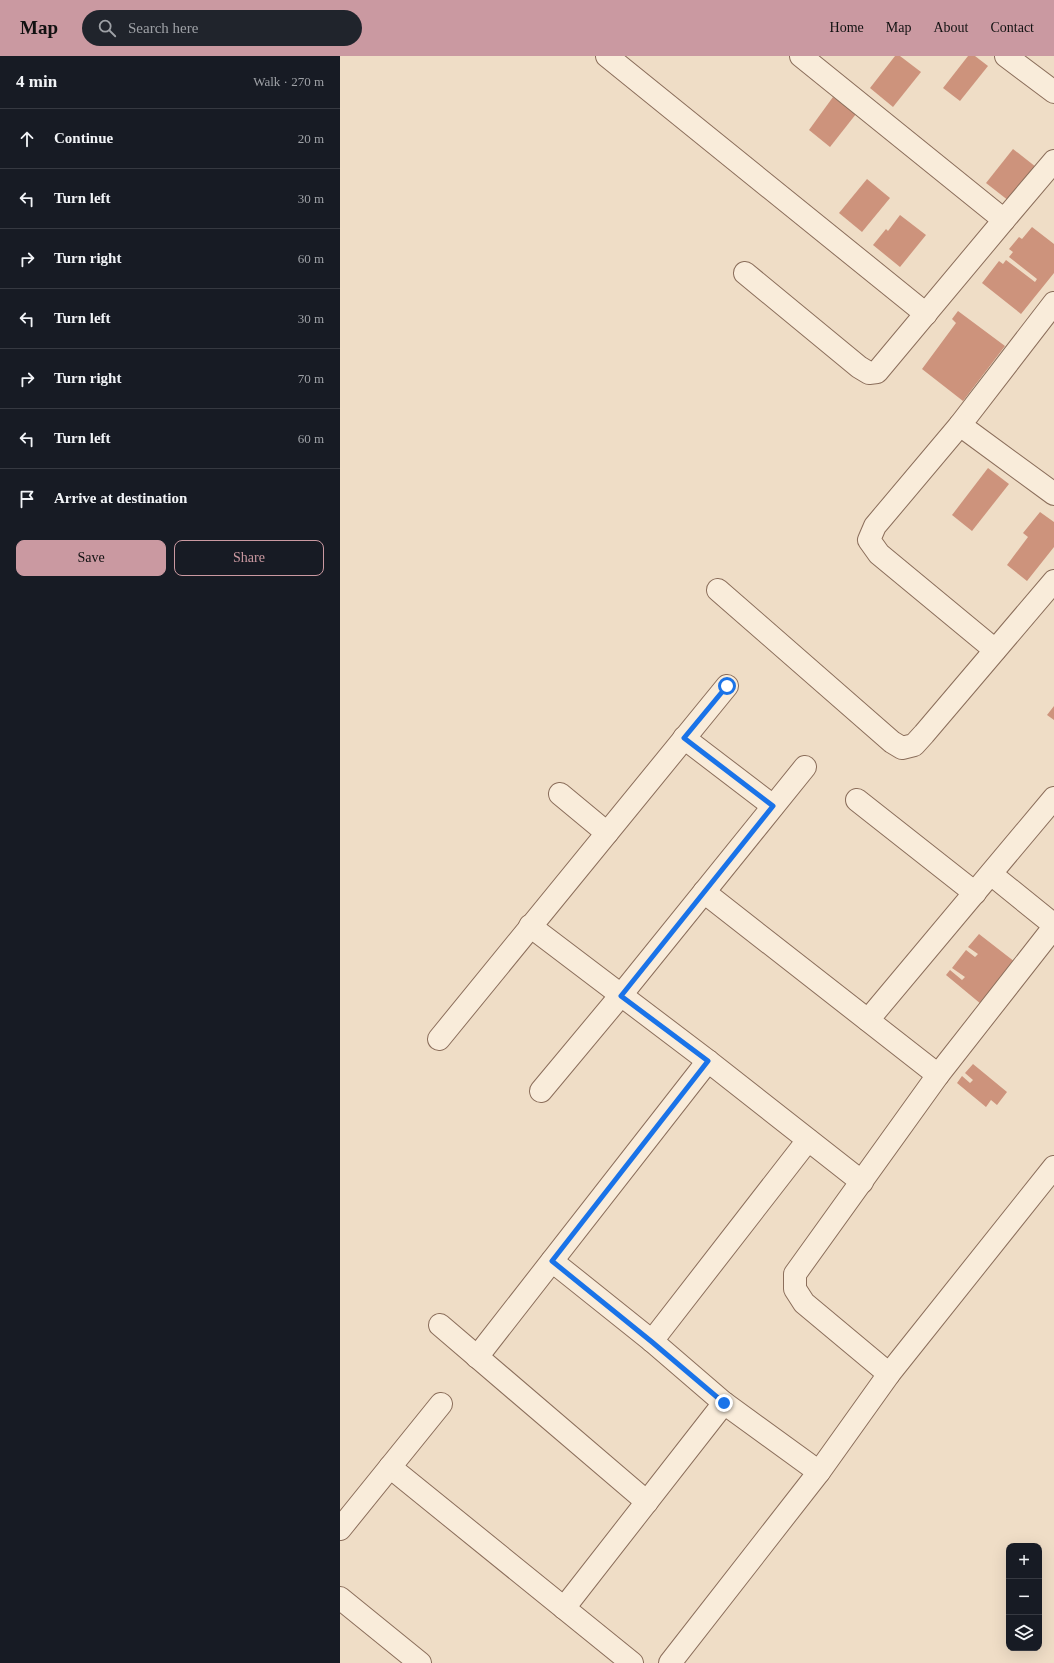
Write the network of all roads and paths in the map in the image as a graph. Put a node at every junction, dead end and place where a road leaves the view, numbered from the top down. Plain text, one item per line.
1 (607, 56) edge
2 (801, 56) edge
3 (1006, 56) edge
4 (1054, 92) edge
5 (1054, 161) edge
6 (1004, 220) junction
7 (745, 273) dead end
8 (1054, 303) edge
9 (926, 314) junction
10 (960, 425) junction
11 (1054, 494) edge
12 (1054, 581) edge
13 (718, 590) dead end
14 (995, 650) junction
15 (727, 686) dead end
16 (684, 738) junction
17 (805, 767) dead end
18 (560, 794) dead end
19 (1054, 798) edge
20 (857, 800) dead end
21 (773, 806) junction
22 (607, 833) junction
23 (991, 874) junction
24 (704, 892) junction
25 (975, 892) junction
26 (530, 926) junction
27 (1054, 926) edge
28 (621, 996) junction
29 (868, 1020) junction
30 (439, 1039) dead end
31 (708, 1061) junction
32 (938, 1075) junction
33 (542, 1091) dead end
34 (808, 1140) junction
35 (1054, 1166) edge
36 (862, 1182) junction
37 (552, 1261) junction
38 (440, 1325) dead end
39 (652, 1342) junction
40 (477, 1357) junction
41 (889, 1374) junction
42 (724, 1403) junction
43 (440, 1404) dead end
44 (390, 1467) junction
45 (819, 1472) junction
46 (647, 1502) junction
47 (340, 1529) edge
48 (340, 1598) edge
49 (564, 1608) junction
50 (420, 1663) edge
51 (632, 1663) edge
52 (670, 1663) edge

1 - 9 street
2 - 6 street
3 - 4 street
5 - 6 street
6 - 9 street
7 - 9 street
8 - 10 street
10 - 11 street
10 - 14 street
12 - 14 street
13 - 14 street
15 - 16 street
16 - 21 street
16 - 22 street
17 - 21 street
18 - 22 street
19 - 23 street
20 - 25 street
21 - 24 street
22 - 26 street
23 - 25 street
23 - 27 street
24 - 28 street
24 - 29 street
25 - 29 street
26 - 28 street
26 - 30 street
27 - 32 street
28 - 31 street
28 - 33 street
29 - 32 street
31 - 34 street
31 - 37 street
32 - 36 street
34 - 36 street
34 - 39 street
35 - 41 street
36 - 41 street
37 - 39 street
37 - 40 street
38 - 40 street
39 - 42 street
40 - 46 street
41 - 45 street
42 - 45 street
42 - 46 street
43 - 44 street
44 - 47 street
44 - 49 street
45 - 52 street
46 - 49 street
48 - 50 street
49 - 51 street

